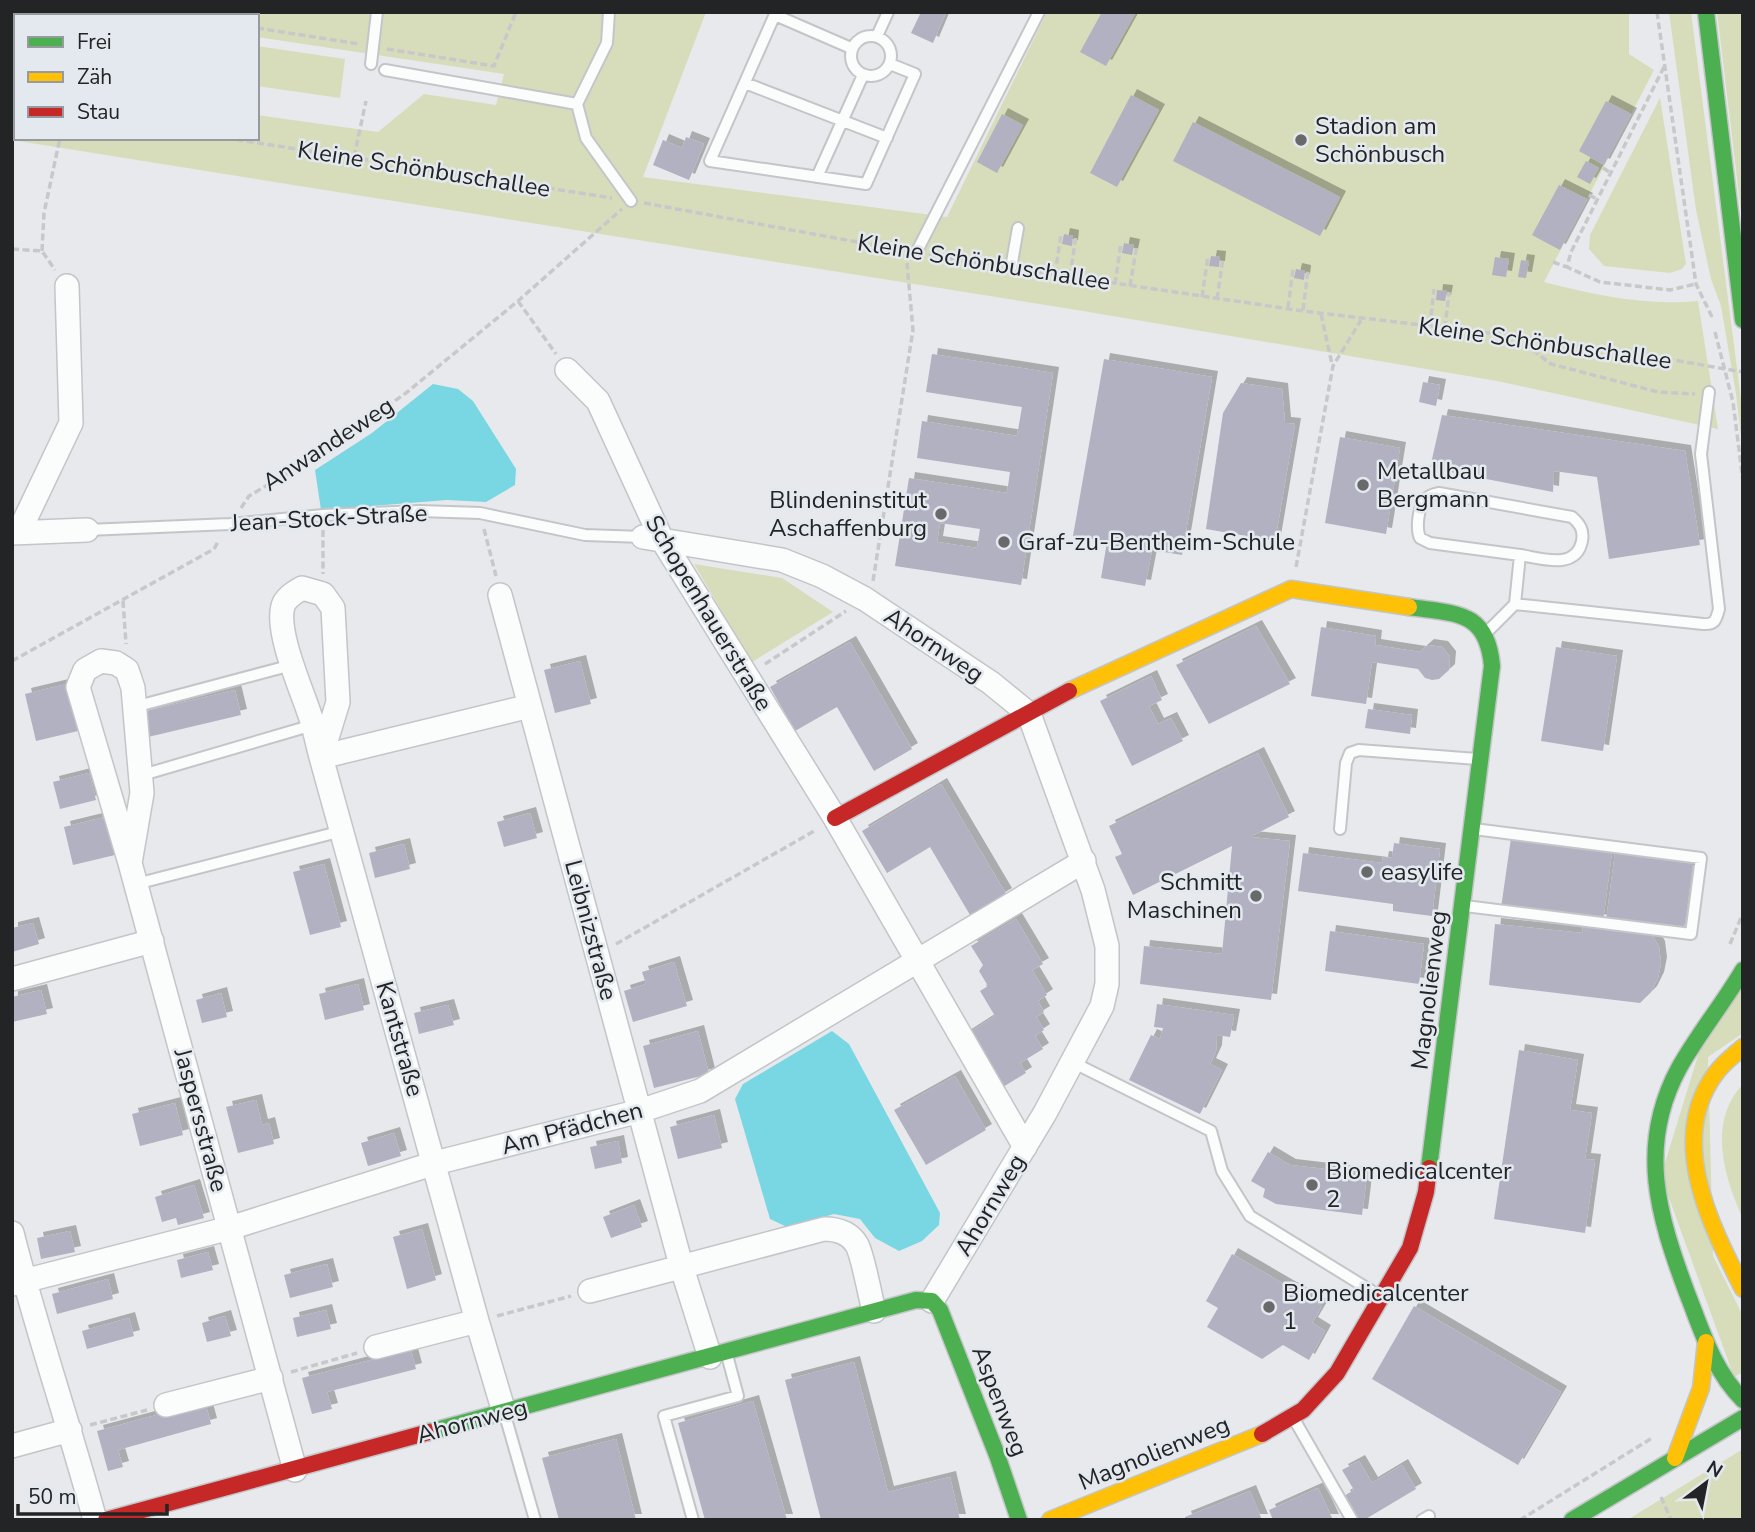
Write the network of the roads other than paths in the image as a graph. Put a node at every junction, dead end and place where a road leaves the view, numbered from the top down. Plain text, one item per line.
1 (377, 12) edge
2 (609, 12) edge
3 (888, 12) edge
4 (1039, 12) edge
5 (1706, 12) edge
6 (775, 14) edge
7 (877, 36) junction
8 (851, 48) junction
9 (370, 64) dead end
10 (890, 64) junction
11 (385, 70) dead end
12 (863, 75) junction
13 (745, 83) junction
14 (577, 104) junction
15 (842, 121) junction
16 (887, 138) junction
17 (817, 177) junction
18 (631, 201) road end
19 (1018, 228) dead end
20 (911, 252) road end
21 (1011, 268) road end
22 (67, 286) road end
23 (1743, 320) edge
24 (568, 370) road end
25 (1709, 392) road end
26 (87, 530) joint
27 (16, 533) edge
28 (652, 538) junction
29 (1520, 555) junction
30 (500, 595) road end
31 (1515, 604) junction
32 (1486, 633) junction
33 (292, 665) junction
34 (530, 706) junction
35 (134, 707) junction
36 (1029, 714) junction
37 (313, 725) junction
38 (321, 757) junction
39 (1480, 759) junction
40 (139, 776) junction
41 (835, 818) junction
42 (1471, 828) junction
43 (1340, 829) dead end
44 (342, 831) junction
45 (1084, 861) junction
46 (133, 873) junction
47 (1462, 906) junction
48 (152, 941) junction
49 (917, 960) junction
50 (1743, 970) edge
51 (12, 979) edge
52 (1743, 1047) edge
53 (1072, 1062) junction
54 (640, 1111) junction
55 (1025, 1147) junction
56 (435, 1163) junction
57 (230, 1228) junction
58 (12, 1233) edge
59 (681, 1265) junction
60 (18, 1282) edge
61 (1743, 1289) edge
62 (590, 1291) road end
63 (1381, 1297) junction
64 (932, 1301) junction
65 (873, 1311) junction
66 (477, 1321) junction
67 (1706, 1342) junction
68 (376, 1347) road end
69 (718, 1355) junction
70 (271, 1378) junction
71 (1743, 1400) edge
72 (166, 1405) road end
73 (505, 1412) junction
74 (1292, 1416) junction
75 (1743, 1418) edge
76 (71, 1430) junction
77 (12, 1446) edge
78 (1675, 1458) junction
79 (295, 1469) junction
80 (95, 1520) edge
81 (106, 1520) edge
82 (535, 1520) edge
83 (693, 1520) edge
84 (1018, 1520) edge
85 (1049, 1520) edge
86 (1352, 1520) edge
87 (1572, 1520) edge

1 - 9 lane
2 - 14 lane
3 - 7 lane
4 - 20 lane
5 - 23 main road
6 - 8 lane
6 - 13 lane
7 - 8 lane
7 - 10 lane
8 - 12 lane
10 - 12 lane
10 - 16 lane
11 - 14 lane
12 - 15 lane
13 - 15 lane
13 - 17 lane
14 - 18 lane
15 - 16 lane
15 - 17 lane
16 - 17 lane
19 - 21 lane
22 - 27 street
24 - 28 street, Schopenhauerstraße
25 - 31 lane
26 - 27 street, Jean-Stock-Straße
26 - 28 lane, Jean-Stock-Straße
28 - 36 street, Ahornweg
28 - 41 street, Schopenhauerstraße
29 - 29 lane
29 - 31 lane
30 - 34 street, Leibnizstraße
31 - 32 lane
32 - 36 main road
32 - 39 main road, Magnolienweg
33 - 35 lane
33 - 37 street, Kantstraße
33 - 38 street, Kantstraße
34 - 38 street
34 - 54 street, Leibnizstraße
35 - 40 street, Jaspersstraße
35 - 46 street, Jaspersstraße
36 - 41 main road
36 - 45 street, Ahornweg
37 - 38 street, Kantstraße
37 - 40 lane
38 - 44 street, Kantstraße
39 - 42 main road, Magnolienweg
39 - 43 lane
40 - 46 street, Jaspersstraße
41 - 49 street, Schopenhauerstraße
42 - 47 main road, Magnolienweg
42 - 47 lane
44 - 46 lane
44 - 56 street, Kantstraße
45 - 49 street, Am Pfädchen
45 - 53 street, Ahornweg
46 - 48 street, Jaspersstraße
47 - 63 main road, Magnolienweg
48 - 51 street
48 - 57 street, Jaspersstraße
49 - 54 street, Am Pfädchen
49 - 55 street, Schopenhauerstraße
50 - 67 main road
52 - 61 main road
53 - 55 street, Ahornweg
53 - 63 lane
54 - 56 street, Am Pfädchen
54 - 59 street, Leibnizstraße
55 - 64 street, Ahornweg
56 - 57 street, Am Pfädchen
56 - 66 street, Kantstraße
57 - 60 street, Am Pfädchen
57 - 70 street, Jaspersstraße
58 - 60 street
59 - 62 street
59 - 65 street
59 - 69 street, Leibnizstraße
60 - 76 street
63 - 74 main road, Magnolienweg
64 - 65 main road, Ahornweg
64 - 84 main road, Aspenweg
65 - 69 main road, Ahornweg
66 - 68 street
66 - 73 street, Kantstraße
67 - 71 main road
67 - 78 main road
69 - 73 main road, Ahornweg
69 - 83 lane
70 - 72 street
70 - 79 street, Jaspersstraße
73 - 79 main road, Ahornweg
73 - 82 lane
74 - 85 main road, Magnolienweg
74 - 86 lane
75 - 78 main road
76 - 77 street
76 - 80 street
78 - 87 main road
79 - 81 main road, Ahornweg

